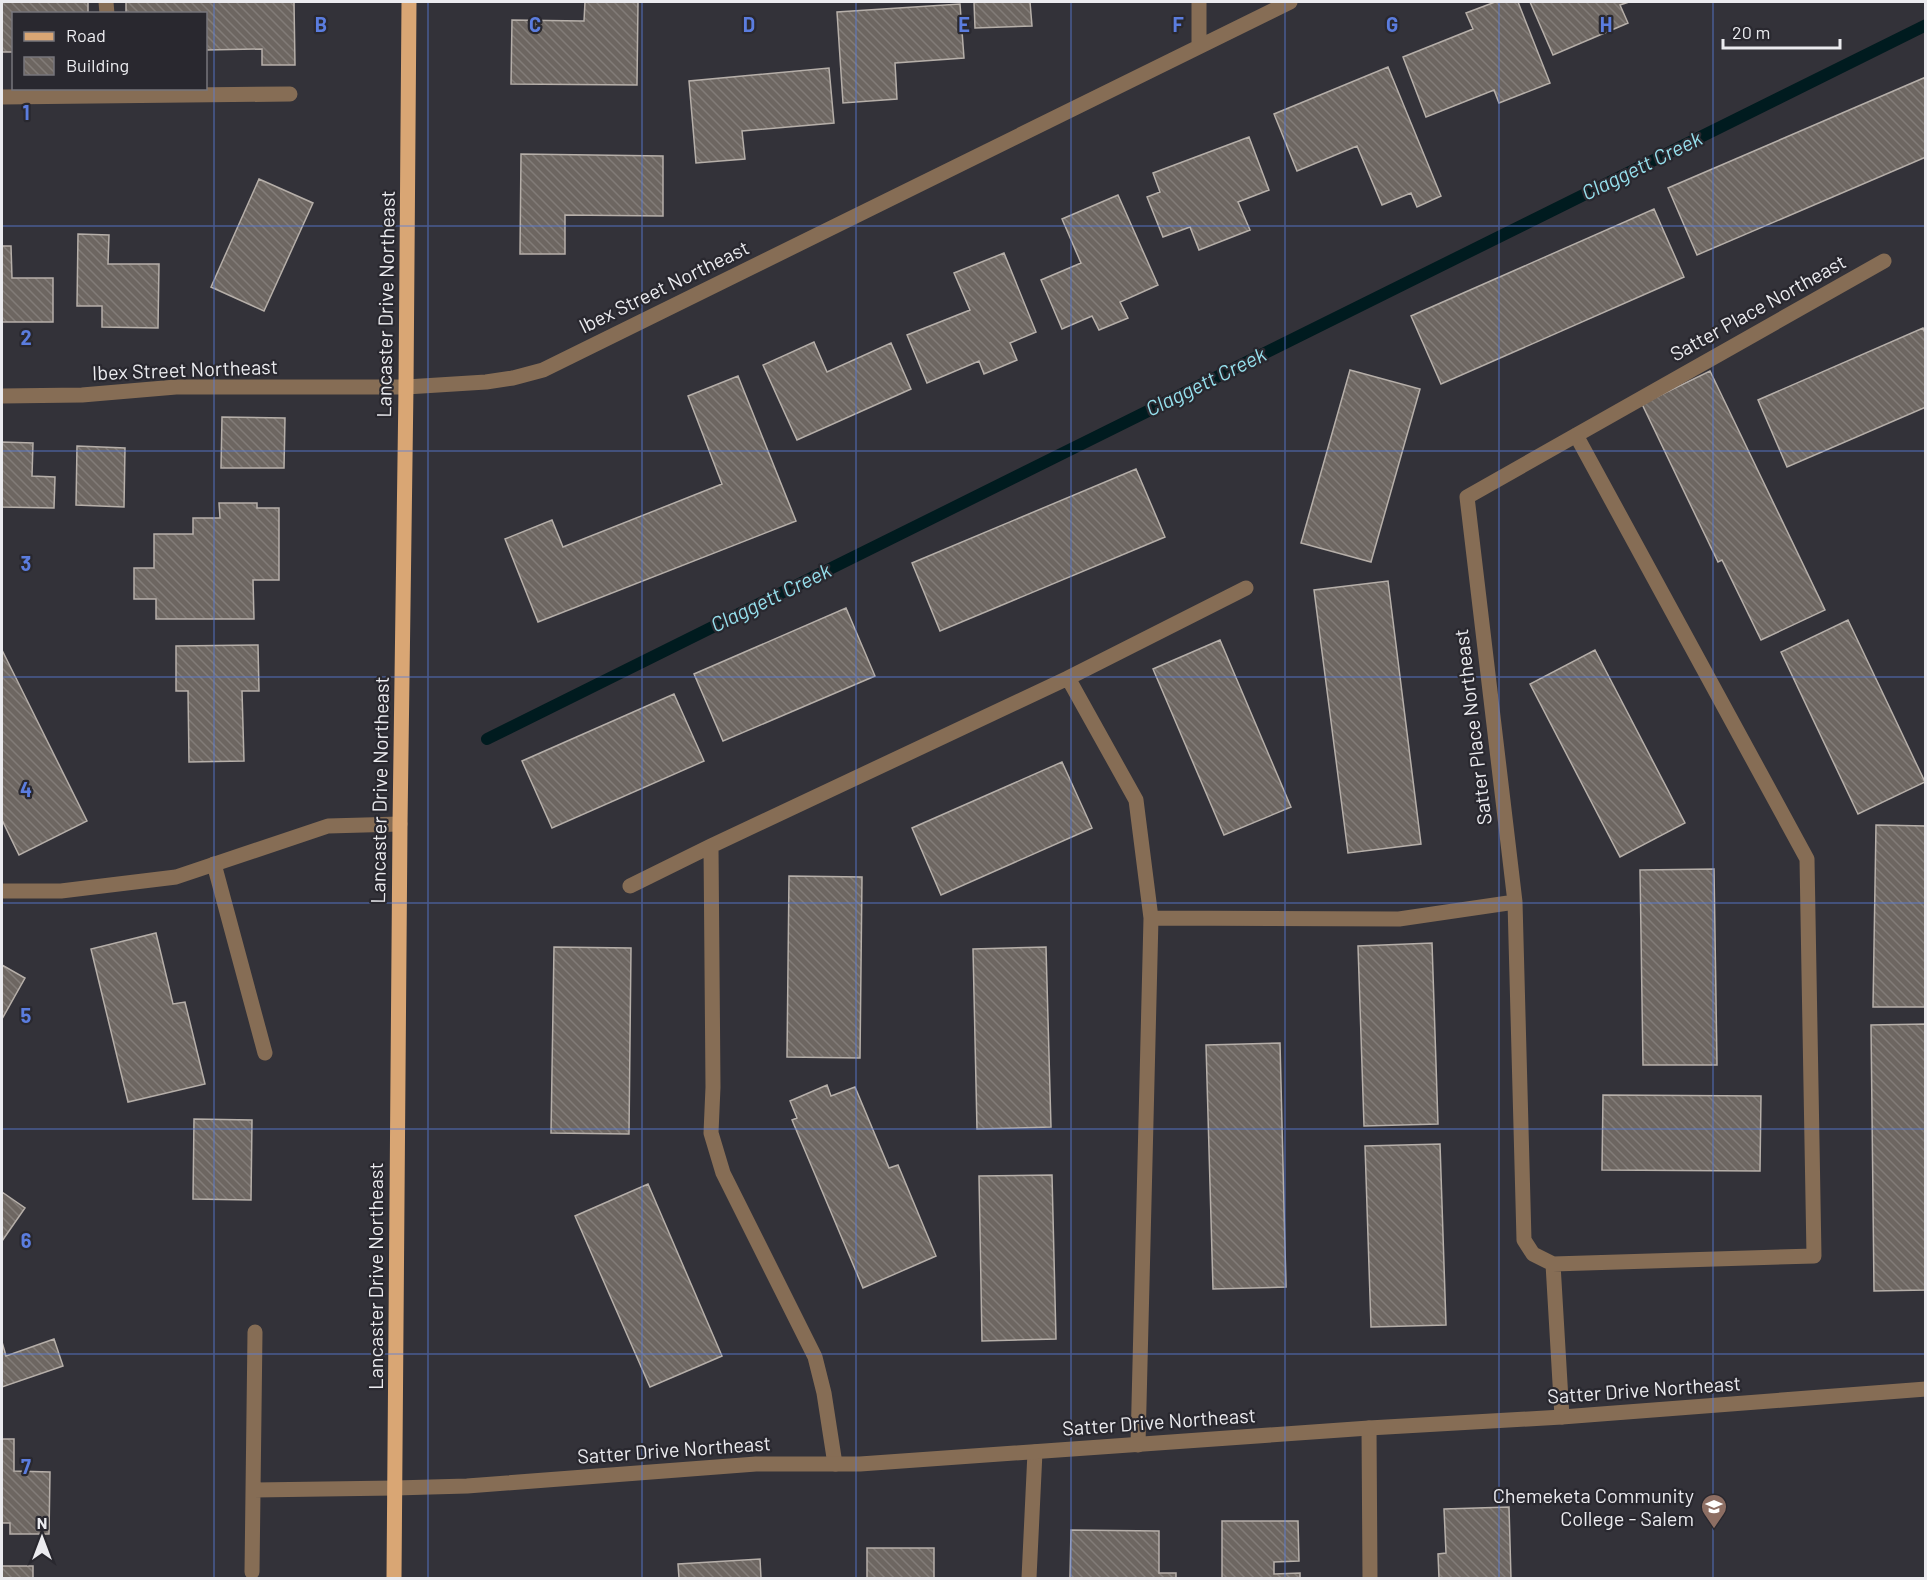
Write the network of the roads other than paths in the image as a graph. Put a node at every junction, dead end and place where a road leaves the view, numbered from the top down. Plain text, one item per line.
1 (409, 2) edge
2 (1198, 2) edge
3 (1290, 2) edge
4 (1200, 46) junction
5 (110, 92) edge
6 (290, 94) dead end
7 (2, 97) edge
8 (1884, 261) dead end
9 (406, 387) junction
10 (2, 396) edge
11 (1576, 435) junction
12 (1246, 588) dead end
13 (1068, 678) junction
14 (400, 824) junction
15 (711, 846) junction
16 (214, 864) junction
17 (630, 886) dead end
18 (2, 891) edge
19 (1515, 902) junction
20 (1151, 918) junction
21 (265, 1053) dead end
22 (1553, 1264) junction
23 (255, 1332) dead end
24 (1926, 1389) edge
25 (1562, 1417) junction
26 (1369, 1428) junction
27 (1138, 1445) junction
28 (1035, 1452) junction
29 (835, 1464) junction
30 (395, 1488) junction
31 (253, 1490) junction
32 (252, 1572) dead end
33 (394, 1578) edge
34 (1029, 1578) edge
35 (1370, 1578) edge

1 - 9 main road, Lancaster Drive Northeast
2 - 4 street
3 - 4 street, Ibex Street Northeast
4 - 9 street, Ibex Street Northeast
5 - 6 street
5 - 7 street
8 - 11 street, Satter Place Northeast
9 - 10 street, Ibex Street Northeast
9 - 14 main road, Lancaster Drive Northeast
11 - 19 street, Satter Place Northeast
11 - 22 street
12 - 13 street
13 - 15 street
13 - 20 street
14 - 16 street
14 - 30 main road, Lancaster Drive Northeast
15 - 17 street
15 - 29 street
16 - 18 street
16 - 21 street
19 - 20 street
19 - 22 street, Satter Place Northeast
20 - 27 street
22 - 25 street
23 - 31 street
24 - 25 street, Satter Drive Northeast
25 - 26 street, Satter Drive Northeast
26 - 27 street, Satter Drive Northeast
26 - 35 street
27 - 28 street, Satter Drive Northeast
28 - 29 street, Satter Drive Northeast
28 - 34 street
29 - 30 street, Satter Drive Northeast
30 - 31 street, Satter Drive Northeast
30 - 33 main road, Lancaster Drive Northeast
31 - 32 street

